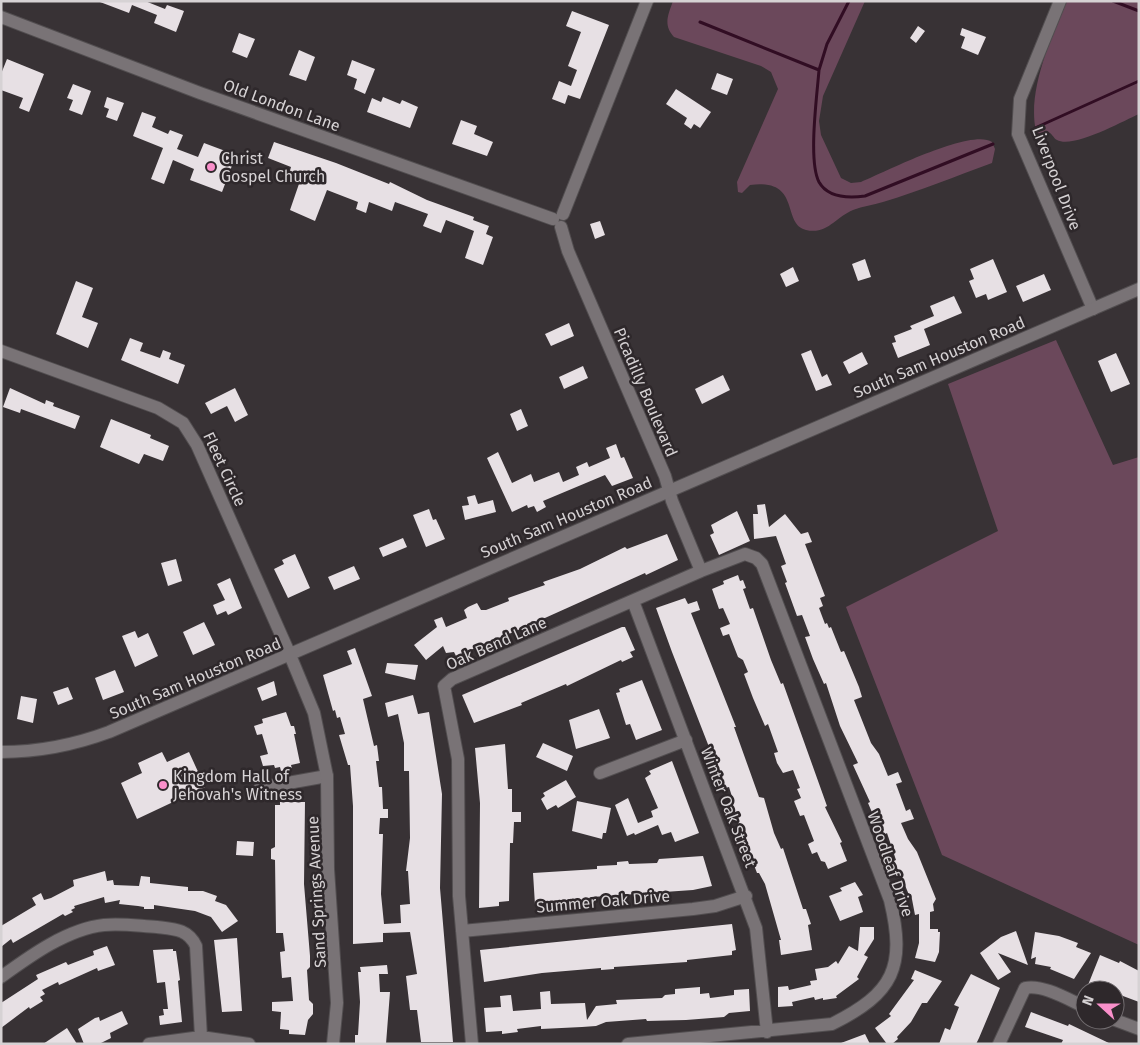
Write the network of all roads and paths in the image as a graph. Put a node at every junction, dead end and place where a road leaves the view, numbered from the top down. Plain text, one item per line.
1 (647, 1) edge
2 (1060, 1) edge
3 (1, 17) edge
4 (559, 220) junction
5 (1139, 289) edge
6 (1093, 309) junction
7 (1, 351) edge
8 (670, 490) junction
9 (756, 558) joint
10 (701, 571) junction
11 (633, 601) junction
12 (290, 655) junction
13 (686, 740) junction
14 (1, 752) edge
15 (600, 773) dead end
16 (327, 776) junction
17 (260, 788) dead end
18 (746, 896) junction
19 (462, 931) junction
20 (1, 976) edge
21 (1075, 1003) edge
22 (1125, 1024) edge
23 (1139, 1030) edge
24 (767, 1032) junction
25 (201, 1037) junction
26 (150, 1044) edge
27 (250, 1044) edge
28 (334, 1044) edge
29 (472, 1044) edge
30 (628, 1044) edge
31 (1000, 1044) edge

1 - 4 street
2 - 6 street, Liverpool Drive
3 - 4 street, Old London Lane
4 - 8 street, Picadilly Boulevard
5 - 6 street, South Sam Houston Road
6 - 8 street, South Sam Houston Road
7 - 12 street, Fleet Circle
8 - 10 street, Picadilly Boulevard
8 - 12 street, South Sam Houston Road
9 - 10 street, Oak Bend Lane
9 - 24 street, Woodleaf Drive
10 - 11 street, Oak Bend Lane
11 - 13 street, Winter Oak Street
11 - 19 street, Oak Bend Lane
12 - 14 street, South Sam Houston Road
12 - 16 street, Sand Springs Avenue
13 - 15 street
13 - 18 street, Winter Oak Street
16 - 17 street
16 - 28 street, Sand Springs Avenue
18 - 19 street, Summer Oak Drive
18 - 24 street, Winter Oak Street
19 - 29 street, Oak Bend Lane
20 - 25 street
21 - 31 street
22 - 23 street
24 - 30 street, Woodleaf Drive
25 - 26 street
25 - 27 street

